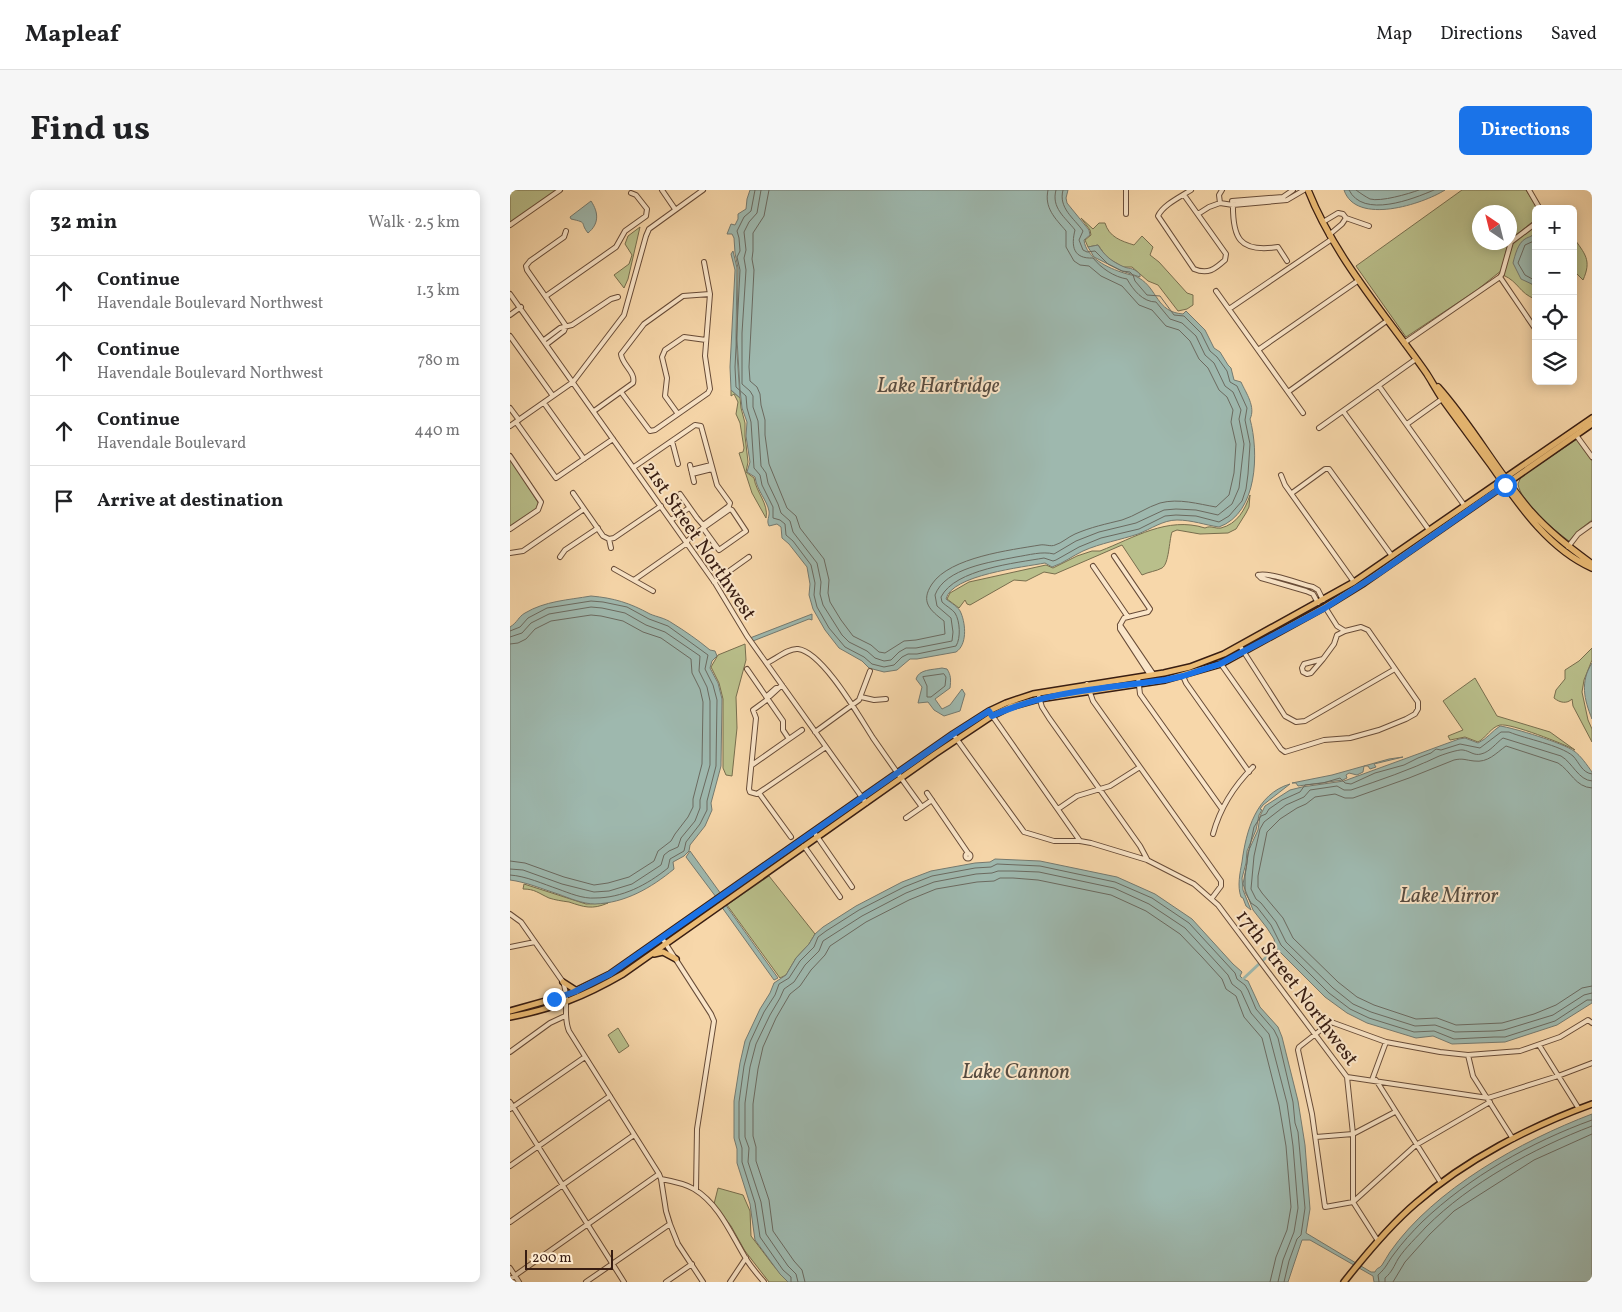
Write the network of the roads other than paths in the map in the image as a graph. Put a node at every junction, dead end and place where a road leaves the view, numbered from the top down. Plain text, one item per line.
1 (560, 190) edge
2 (662, 190) edge
3 (703, 190) edge
4 (1126, 190) edge
5 (1191, 190) edge
6 (1222, 190) edge
7 (1293, 190) edge
8 (1304, 190) edge
9 (1308, 190) edge
10 (1529, 190) edge
11 (631, 192) dead end
12 (1184, 195) junction
13 (1260, 201) junction
14 (1220, 203) junction
15 (1233, 203) junction
16 (1538, 205) edge
17 (675, 209) junction
18 (1126, 214) dead end
19 (1198, 214) junction
20 (1346, 218) junction
21 (1323, 222) junction
22 (510, 225) edge
23 (1369, 226) dead end
24 (1532, 227) edge
25 (566, 231) dead end
26 (1331, 237) junction
27 (1287, 261) dead end
28 (704, 262) dead end
29 (1500, 277) junction
30 (1359, 280) junction
31 (1216, 291) dead end
32 (510, 294) edge
33 (710, 294) junction
34 (546, 296) junction
35 (618, 297) dead end
36 (521, 307) junction
37 (1229, 309) junction
38 (510, 315) edge
39 (1388, 320) junction
40 (1532, 324) edge
41 (566, 326) junction
42 (510, 336) edge
43 (706, 340) junction
44 (545, 342) junction
45 (1404, 343) junction
46 (1258, 350) junction
47 (1416, 359) junction
48 (573, 382) junction
49 (1379, 386) junction
50 (621, 392) junction
51 (1288, 392) junction
52 (553, 396) junction
53 (1444, 397) junction
54 (544, 402) junction
55 (510, 408) edge
56 (594, 411) junction
57 (1343, 411) junction
58 (1303, 413) dead end
59 (678, 414) junction
60 (1592, 418) edge
61 (517, 421) junction
62 (1407, 424) junction
63 (1592, 424) edge
64 (510, 426) edge
65 (1319, 428) dead end
66 (1576, 435) junction
67 (613, 439) junction
68 (672, 441) junction
69 (510, 456) edge
70 (1592, 457) edge
71 (584, 459) junction
72 (678, 464) dead end
73 (690, 465) dead end
74 (634, 467) junction
75 (712, 467) junction
76 (692, 472) junction
77 (1281, 475) dead end
78 (1505, 481) junction
79 (694, 482) dead end
80 (573, 493) dead end
81 (1292, 493) junction
82 (680, 494) dead end
83 (1464, 505) junction
84 (661, 506) junction
85 (584, 509) junction
86 (690, 509) junction
87 (672, 522) junction
88 (1592, 524) edge
89 (598, 528) junction
90 (703, 528) junction
91 (510, 529) edge
92 (1429, 530) junction
93 (1545, 534) junction
94 (1433, 536) junction
95 (610, 540) junction
96 (686, 542) junction
97 (1567, 547) junction
98 (612, 548) dead end
99 (510, 552) edge
100 (1114, 556) dead end
101 (1392, 556) junction
102 (560, 557) dead end
103 (749, 557) dead end
104 (1396, 562) junction
105 (1592, 564) edge
106 (1093, 566) dead end
107 (1592, 568) edge
108 (614, 569) dead end
109 (634, 580) junction
110 (714, 582) junction
111 (1354, 582) junction
112 (653, 591) dead end
113 (1333, 594) junction
114 (1323, 600) junction
115 (1318, 603) junction
116 (1325, 608) junction
117 (1128, 617) junction
118 (1307, 617) junction
119 (1337, 626) junction
120 (1345, 631) junction
121 (1337, 636) junction
122 (1240, 646) junction
123 (1243, 652) junction
124 (1323, 659) junction
125 (1211, 660) junction
126 (767, 663) junction
127 (1220, 664) junction
128 (747, 669) dead end
129 (1395, 669) junction
130 (870, 671) dead end
131 (1152, 675) junction
132 (1183, 676) junction
133 (1138, 680) junction
134 (1088, 684) junction
135 (778, 688) junction
136 (1090, 690) junction
137 (1038, 696) junction
138 (767, 697) junction
139 (861, 697) junction
140 (886, 699) dead end
141 (854, 705) junction
142 (991, 713) junction
143 (802, 730) dead end
144 (815, 732) junction
145 (955, 737) junction
146 (789, 739) junction
147 (826, 747) junction
148 (752, 765) junction
149 (1140, 767) junction
150 (1254, 768) dead end
151 (1249, 772) junction
152 (898, 773) junction
153 (901, 778) junction
154 (1101, 790) junction
155 (759, 793) junction
156 (927, 793) dead end
157 (864, 800) junction
158 (932, 800) junction
159 (922, 807) junction
160 (1058, 809) junction
161 (1222, 809) junction
162 (906, 818) dead end
163 (813, 832) junction
164 (1213, 834) dead end
165 (791, 837) dead end
166 (817, 837) junction
167 (1080, 841) junction
168 (804, 846) junction
169 (1140, 846) junction
170 (968, 853) dead end
171 (1134, 855) junction
172 (1148, 860) junction
173 (751, 875) junction
174 (755, 880) junction
175 (852, 887) dead end
176 (840, 897) dead end
177 (1212, 898) junction
178 (510, 914) edge
179 (662, 938) junction
180 (535, 942) junction
181 (665, 944) junction
182 (510, 947) edge
183 (648, 956) junction
184 (676, 959) junction
185 (563, 982) junction
186 (577, 990) junction
187 (567, 995) junction
188 (567, 1002) junction
189 (510, 1011) edge
190 (565, 1016) junction
191 (510, 1017) edge
192 (1590, 1022) edge
193 (1314, 1035) junction
194 (1386, 1042) junction
195 (1538, 1045) junction
196 (510, 1052) edge
197 (1468, 1055) junction
198 (585, 1057) junction
199 (1592, 1063) edge
200 (1558, 1076) junction
201 (1348, 1077) junction
202 (1374, 1080) junction
203 (610, 1096) junction
204 (1489, 1100) junction
205 (510, 1102) edge
206 (1592, 1104) edge
207 (512, 1108) edge
208 (1579, 1109) junction
209 (1395, 1112) junction
210 (1353, 1134) junction
211 (634, 1135) junction
212 (1316, 1137) junction
213 (1513, 1139) junction
214 (1416, 1145) junction
215 (538, 1146) junction
216 (510, 1166) edge
217 (660, 1177) junction
218 (1441, 1183) junction
219 (563, 1185) junction
220 (696, 1190) junction
221 (1354, 1202) junction
222 (510, 1222) edge
223 (587, 1224) junction
224 (670, 1224) junction
225 (1378, 1240) junction
226 (746, 1258) junction
227 (612, 1264) junction
228 (692, 1264) junction
229 (510, 1268) edge
230 (515, 1275) junction
231 (510, 1279) edge
232 (519, 1282) edge
233 (586, 1282) edge
234 (624, 1282) edge
235 (666, 1282) edge
236 (703, 1282) edge
237 (730, 1282) edge
238 (764, 1282) edge
239 (1344, 1282) edge

1 - 22 street
2 - 17 street
3 - 17 street
4 - 18 street
5 - 12 street
6 - 14 street
7 - 13 street
8 - 13 street
9 - 21 highway
10 - 16 street
11 - 34 street
12 - 19 street
12 - 19 street
13 - 15 street
14 - 15 street
14 - 19 street
15 - 27 street
17 - 48 street
20 - 21 street
20 - 23 street
20 - 26 street
21 - 26 highway
24 - 29 street
25 - 34 street
26 - 30 highway
26 - 37 street
28 - 33 street
29 - 40 street
29 - 45 street
30 - 39 highway
30 - 46 street
31 - 37 street
32 - 36 street, 21st Street Northwest
33 - 43 street
33 - 50 street
34 - 41 street
35 - 41 street
36 - 38 street
36 - 44 street, 21st Street Northwest
37 - 46 street
39 - 45 highway
39 - 51 street
41 - 44 street
42 - 52 street
43 - 59 street
43 - 59 street
44 - 48 street, 21st Street Northwest
45 - 47 highway
46 - 51 street
47 - 49 street
47 - 53 highway
48 - 52 street
48 - 56 street, 21st Street Northwest
49 - 57 street
49 - 62 street
50 - 56 street
50 - 59 street
51 - 58 street
52 - 54 street
53 - 62 street
53 - 78 highway
53 - 78 highway
54 - 61 street
54 - 71 street
55 - 61 street
56 - 67 street, 21st Street Northwest
57 - 65 street
57 - 92 street
60 - 78 main road
61 - 64 street
61 - 71 street
62 - 83 street
63 - 66 main road
66 - 70 street
66 - 78 main road
67 - 71 street
67 - 74 street, 21st Street Northwest
68 - 72 street
68 - 74 street
68 - 75 street
69 - 91 street
73 - 76 street
74 - 84 street, 21st Street Northwest
75 - 76 street
75 - 86 street
76 - 79 street
77 - 81 street
78 - 83 main road
78 - 93 highway
78 - 94 main road
78 - 97 highway
80 - 85 street
81 - 101 street
81 - 111 street
82 - 86 street
83 - 92 main road
84 - 87 street, 21st Street Northwest
84 - 95 street
85 - 89 street
85 - 99 street
86 - 87 street
87 - 96 street, 21st Street Northwest
88 - 97 street
89 - 95 street
89 - 102 street
90 - 90 street
90 - 96 street
92 - 94 main road
92 - 101 main road
93 - 97 highway
93 - 107 highway
94 - 104 main road
95 - 98 street
96 - 109 street
96 - 110 street, 21st Street Northwest
97 - 105 highway
100 - 117 street
101 - 104 main road
101 - 111 main road
103 - 110 street
104 - 116 main road
106 - 117 street
108 - 109 street
109 - 112 street
110 - 126 street, 21st Street Northwest
111 - 113 main road
113 - 114 main road
113 - 116 main road
114 - 115 main road
114 - 115 street
114 - 118 main road
115 - 122 main road
116 - 118 main road
116 - 119 street
117 - 131 street
118 - 123 main road
119 - 120 street
119 - 121 street
120 - 121 street
120 - 129 street
121 - 124 street
122 - 123 street
122 - 125 main road
123 - 127 main road
123 - 129 street
124 - 124 street
125 - 131 main road
125 - 132 main road
126 - 135 street, 21st Street Northwest
126 - 141 street
127 - 129 street
127 - 132 main road
128 - 138 street
130 - 139 street
131 - 133 main road
132 - 133 main road
132 - 151 street
133 - 134 main road
133 - 136 main road
133 - 161 street
134 - 136 street
134 - 137 main road
135 - 138 street
135 - 144 street, 21st Street Northwest
136 - 137 main road
136 - 149 street
137 - 142 main road
137 - 154 street
138 - 146 street
138 - 148 street
139 - 140 street
139 - 141 street
141 - 144 street
141 - 152 street
142 - 145 main road
142 - 160 street
143 - 146 street
144 - 147 street, 21st Street Northwest
145 - 152 main road
145 - 153 main road
145 - 167 street, 17th Street Northwest
146 - 148 street
147 - 155 street
147 - 157 street, 21st Street Northwest
148 - 155 street
149 - 154 street
149 - 177 street
150 - 151 street
151 - 161 street
152 - 153 street
152 - 157 main road
153 - 157 main road
153 - 159 street
154 - 160 street
154 - 169 street
155 - 165 street
156 - 158 street
157 - 163 main road
157 - 166 main road
158 - 159 street
158 - 170 street
159 - 162 street
160 - 167 street
161 - 164 street
163 - 166 street
163 - 173 main road
166 - 168 main road
166 - 175 street
167 - 171 street, 17th Street Northwest
168 - 174 main road
168 - 176 street
169 - 171 street
169 - 172 street
171 - 172 street, 17th Street Northwest
172 - 177 street, 17th Street Northwest
173 - 174 main road
173 - 179 main road
174 - 181 main road
177 - 193 street, 17th Street Northwest
178 - 180 street
179 - 181 street
179 - 186 main road
180 - 182 street
180 - 185 street
181 - 183 main road
181 - 184 street
183 - 184 main road
183 - 188 main road
184 - 220 street
185 - 186 main road
185 - 187 street
186 - 187 main road
187 - 188 street
187 - 189 main road
188 - 190 street
188 - 191 main road
190 - 196 street
190 - 198 street
192 - 195 street
193 - 194 street
193 - 201 street, 17th Street Northwest
193 - 212 street
194 - 197 street
194 - 202 street
195 - 197 street
195 - 200 street
197 - 204 street
198 - 203 street
198 - 207 street
199 - 200 street
200 - 204 street
200 - 208 street
201 - 202 street
201 - 210 street, 17th Street Northwest
202 - 204 street
202 - 209 street
203 - 211 street
203 - 215 street
204 - 213 street
204 - 214 street
205 - 207 street
206 - 208 main road
207 - 215 street
208 - 213 main road
209 - 210 street
209 - 214 street
210 - 212 street
210 - 221 street, 17th Street Northwest
211 - 217 street
211 - 219 street
212 - 221 street
213 - 218 main road
214 - 218 street
214 - 221 street
215 - 216 street
215 - 219 street
217 - 220 street
217 - 223 street
217 - 224 street
218 - 225 main road
219 - 222 street
219 - 223 street
220 - 226 street
221 - 225 street
223 - 227 street
223 - 230 street
224 - 227 street
224 - 228 street
225 - 239 main road
226 - 237 street
226 - 238 street
227 - 233 street
227 - 234 street
228 - 235 street
228 - 236 street
229 - 230 street
230 - 231 street
230 - 232 street

